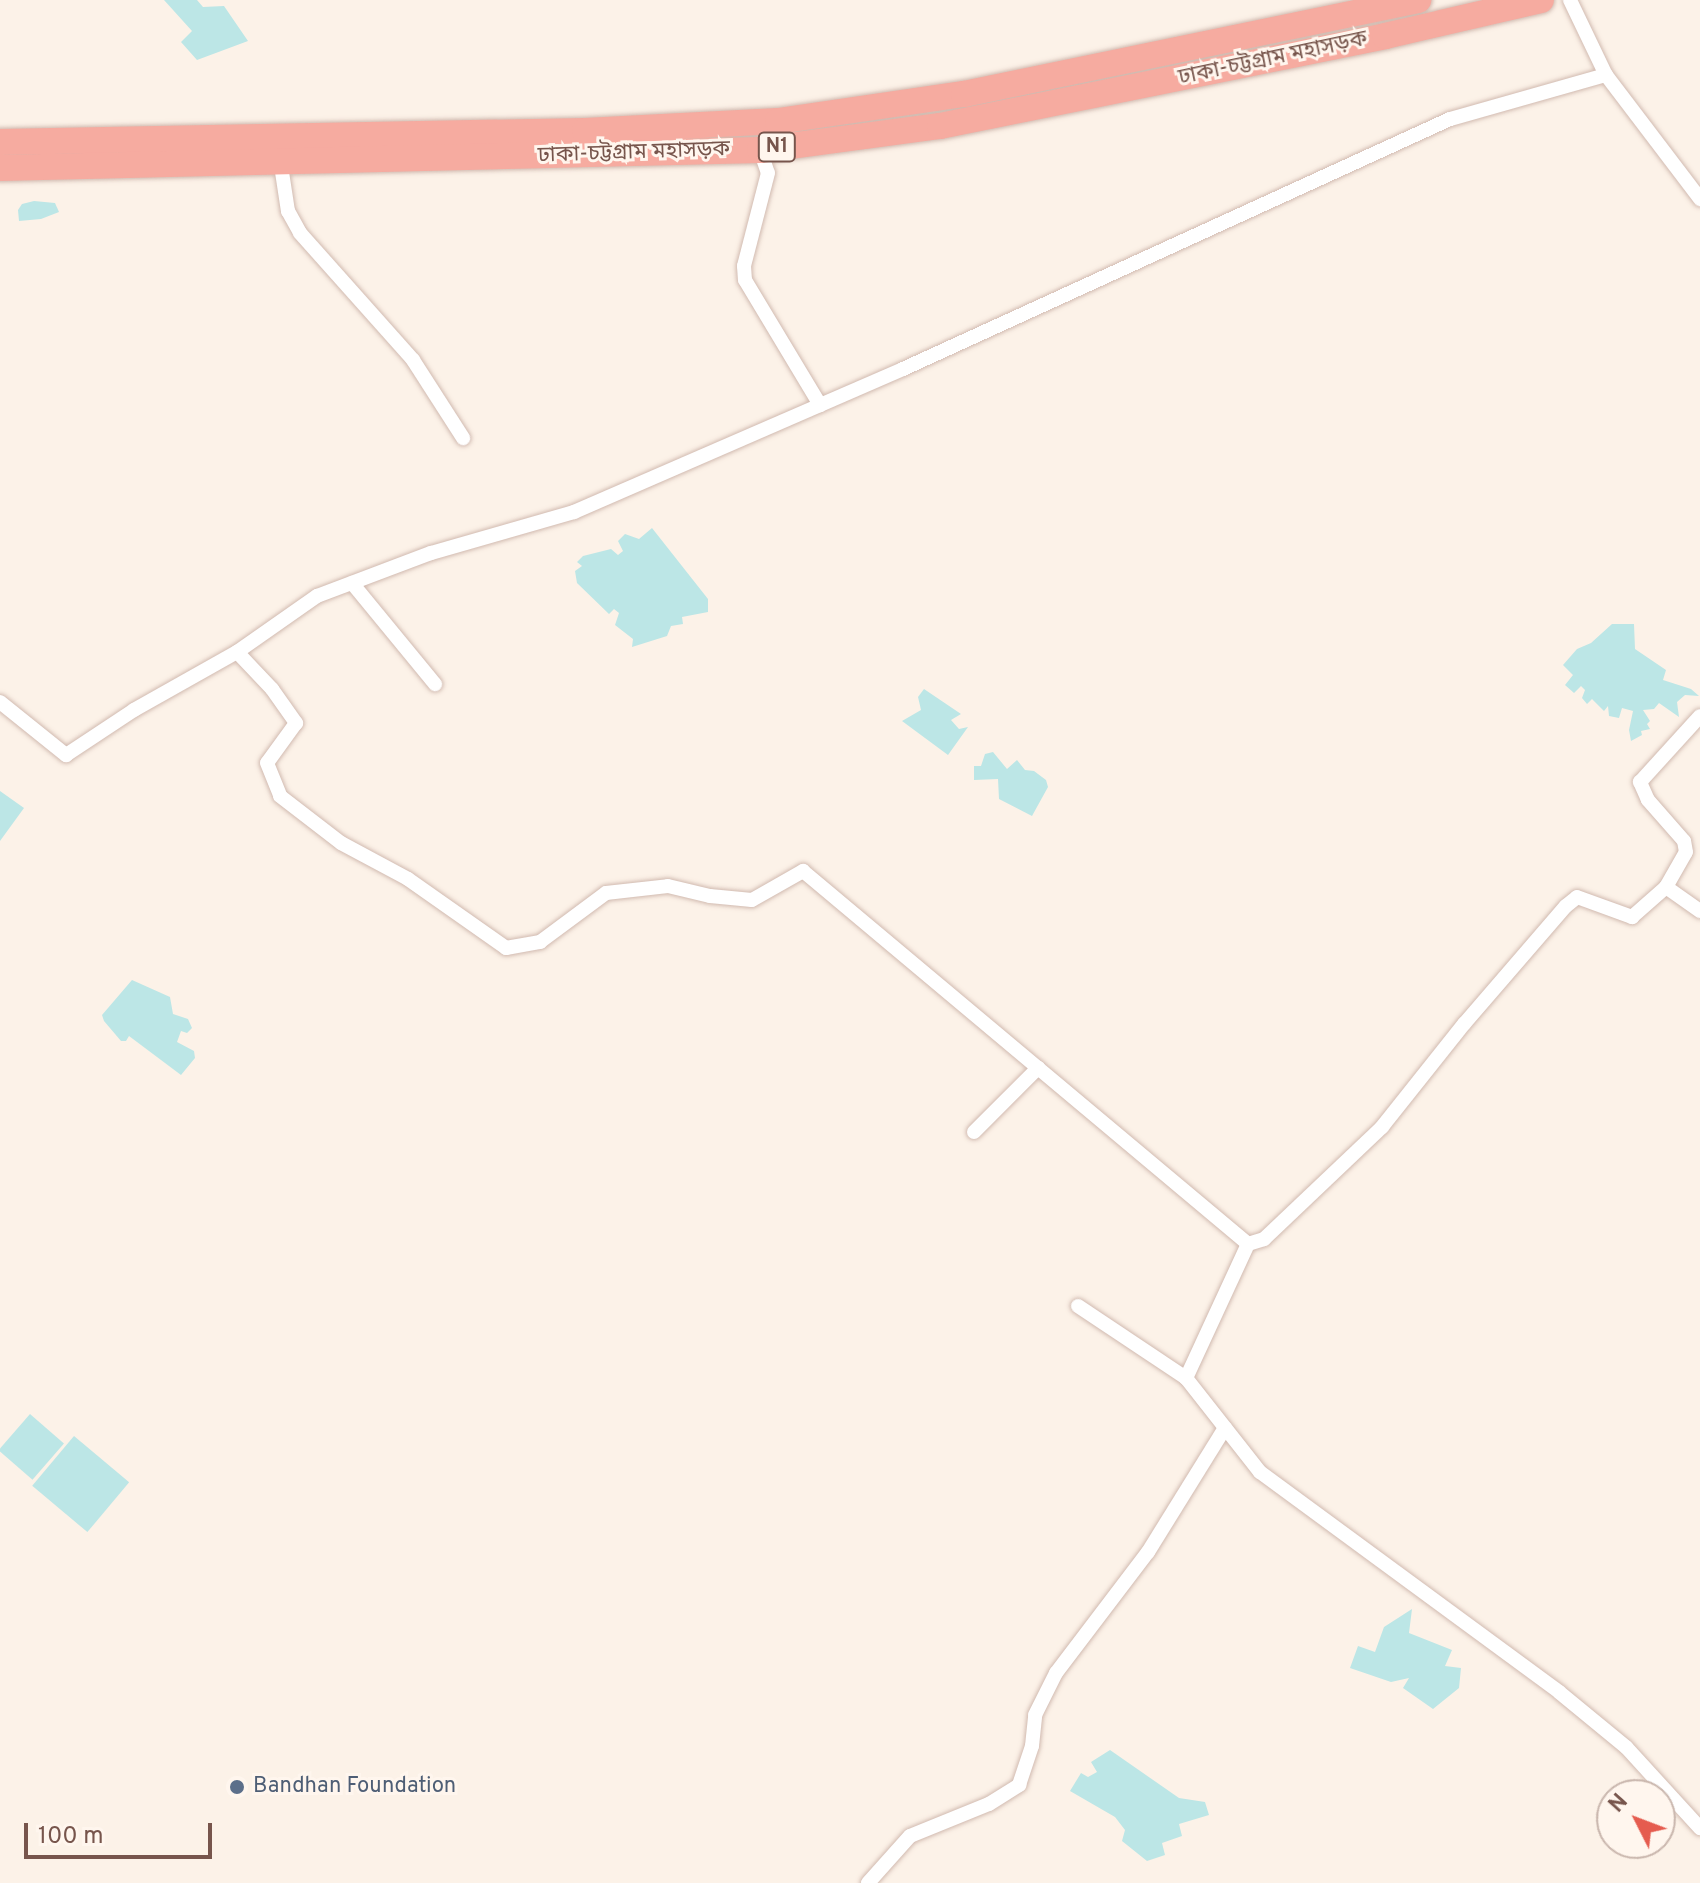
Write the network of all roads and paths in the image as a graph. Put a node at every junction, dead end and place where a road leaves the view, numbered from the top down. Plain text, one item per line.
1 (1418, 0) edge
2 (1541, 0) edge
3 (1570, 0) edge
4 (1606, 75) junction
5 (0, 142) edge
6 (760, 150) junction
7 (280, 159) junction
8 (0, 168) edge
9 (1700, 199) edge
10 (820, 405) junction
11 (463, 438) dead end
12 (352, 583) junction
13 (237, 652) junction
14 (435, 684) dead end
15 (0, 702) edge
16 (1700, 716) edge
17 (1666, 887) junction
18 (1700, 911) edge
19 (1038, 1068) junction
20 (974, 1132) dead end
21 (1248, 1244) junction
22 (1078, 1306) dead end
23 (1186, 1378) junction
24 (1225, 1428) junction
25 (1700, 1828) edge
26 (868, 1883) edge

1 - 5 highway, ঢাকা-চট্টগ্রাম মহাসড়ক / N1
2 - 6 highway, ঢাকা-চট্টগ্রাম মহাসড়ক / N1
3 - 4 street
4 - 9 street
4 - 10 street
6 - 7 highway, ঢাকা-চট্টগ্রাম মহাসড়ক / N1
6 - 10 street
7 - 8 highway, ঢাকা-চট্টগ্রাম মহাসড়ক / N1
7 - 11 street
10 - 12 street
12 - 13 street
12 - 14 street
13 - 15 street
13 - 19 street
16 - 17 street
17 - 18 street
17 - 21 street
19 - 20 street
19 - 21 street
21 - 23 street
22 - 23 street
23 - 24 street
24 - 25 street
24 - 26 street

